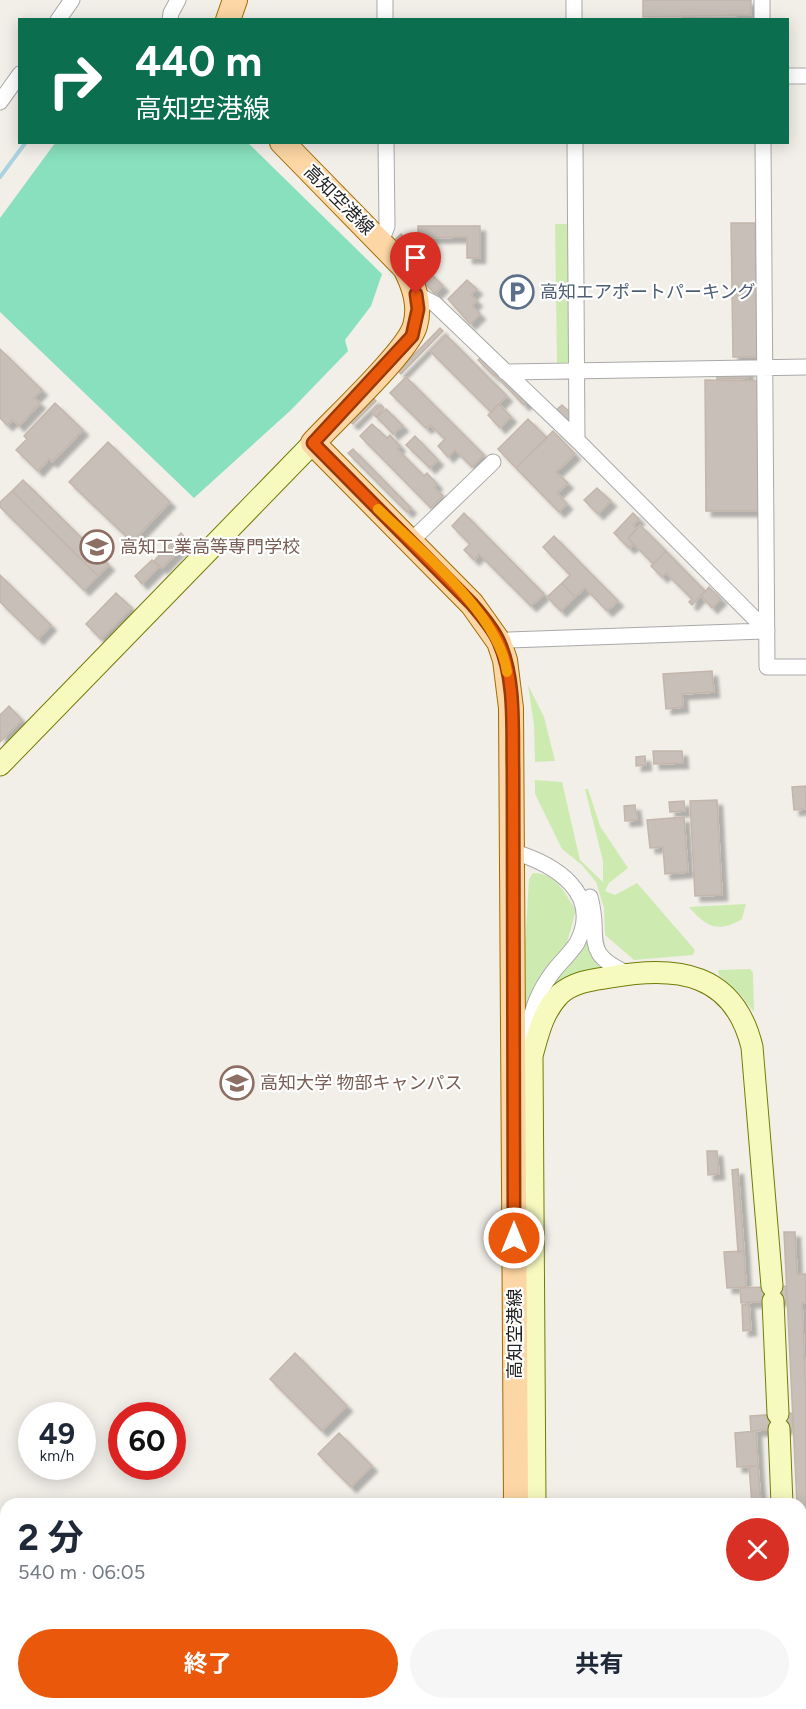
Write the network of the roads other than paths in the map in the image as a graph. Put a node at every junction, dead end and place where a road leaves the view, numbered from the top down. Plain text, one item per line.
1 (72, 0) edge
2 (178, 0) edge
3 (235, 0) edge
4 (385, 0) edge
5 (574, 0) edge
6 (762, 0) edge
7 (59, 18) edge
8 (170, 18) edge
9 (229, 18) edge
10 (385, 18) edge
11 (574, 18) edge
12 (762, 18) edge
13 (789, 76) edge
14 (806, 76) edge
15 (18, 77) edge
16 (0, 102) edge
17 (284, 144) edge
18 (386, 144) edge
19 (575, 144) edge
20 (763, 144) edge
21 (381, 242) junction
22 (416, 294) junction
23 (765, 367) junction
24 (806, 367) edge
25 (577, 370) junction
26 (505, 372) junction
27 (577, 440) junction
28 (313, 443) junction
29 (493, 462) dead end
30 (411, 541) junction
31 (767, 631) junction
32 (499, 642) junction
33 (806, 667) edge
34 (0, 765) edge
35 (514, 852) junction
36 (629, 974) junction
37 (532, 1056) junction
38 (516, 1498) edge
39 (535, 1498) edge
40 (782, 1498) edge

1 - 7 street
2 - 8 street
3 - 9 main road
4 - 10 street
5 - 11 street
6 - 12 street
13 - 14 street
15 - 16 street
17 - 21 main road, 高知空港線
18 - 21 street
19 - 25 street
20 - 23 street
21 - 22 main road, 高知空港線
22 - 26 street
22 - 28 main road, 高知空港線
23 - 24 street
23 - 25 street
23 - 31 street
25 - 26 street
25 - 27 street
26 - 27 street
27 - 31 street
28 - 30 main road, 高知空港線
28 - 34 street
29 - 30 street
30 - 32 main road, 高知空港線
31 - 32 street
31 - 33 street
32 - 35 main road, 高知空港線
35 - 36 street
35 - 37 street
35 - 38 main road, 高知空港線
36 - 37 street
36 - 40 street
37 - 39 street

